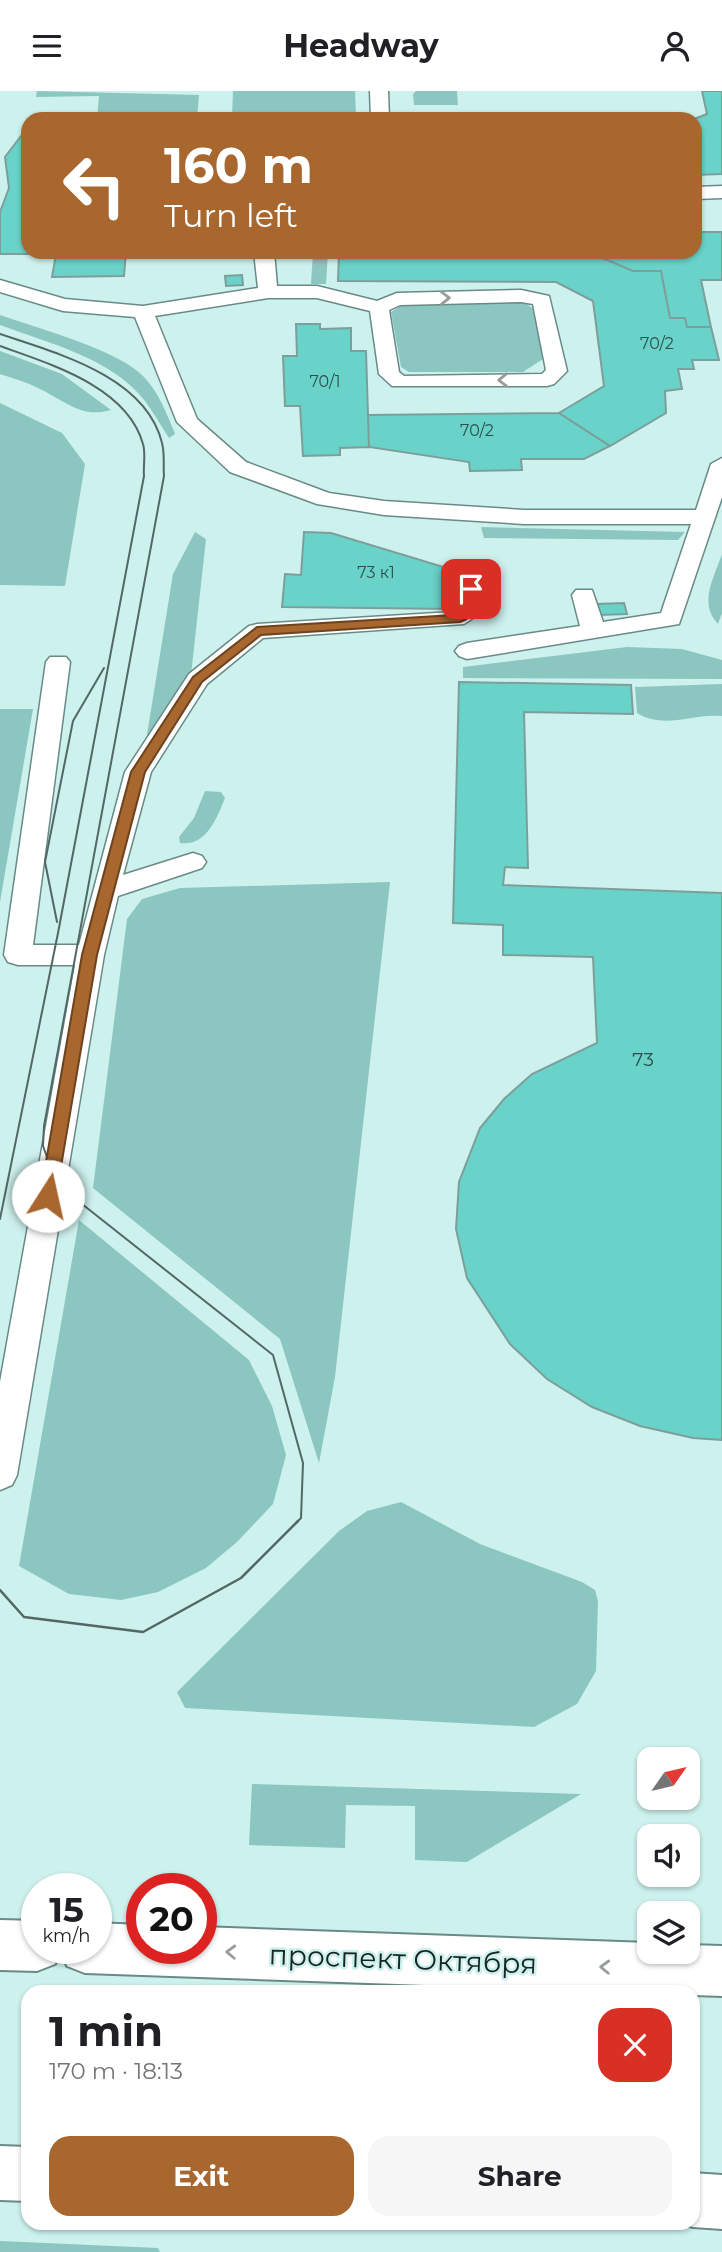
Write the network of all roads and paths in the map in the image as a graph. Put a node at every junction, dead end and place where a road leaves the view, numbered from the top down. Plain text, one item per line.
1 (379, 91) edge
2 (380, 112) edge
3 (702, 193) edge
4 (722, 193) edge
5 (265, 259) edge
6 (0, 286) edge
7 (268, 292) junction
8 (379, 307) junction
9 (143, 312) junction
10 (722, 464) edge
11 (703, 517) junction
12 (471, 589) dead end
13 (584, 595) dead end
14 (593, 631) junction
15 (467, 651) dead end
16 (58, 663) dead end
17 (193, 862) dead end
18 (106, 890) junction
19 (9, 955) edge
20 (90, 955) junction
21 (0, 1475) edge
22 (0, 1945) edge
23 (21, 1946) edge
24 (112, 1950) edge
25 (722, 1971) edge
26 (495, 1977) edge
27 (0, 2173) edge
28 (21, 2174) edge
29 (700, 2200) edge
30 (722, 2202) edge

1 - 2 lane
3 - 4 lane
5 - 7 lane
6 - 9 lane
7 - 8 lane
7 - 9 lane
8 -> 8 lane
9 - 11 lane
10 - 11 lane
11 - 14 lane
12 - 18 lane
13 - 14 lane
14 - 15 lane
16 - 19 lane
17 - 18 lane
18 - 20 lane
19 - 20 lane
20 - 21 lane
22 - 23 main road
26 -> 24 main road, проспект Октября
25 -> 26 main road, проспект Октября
27 - 28 main road
29 - 30 main road

